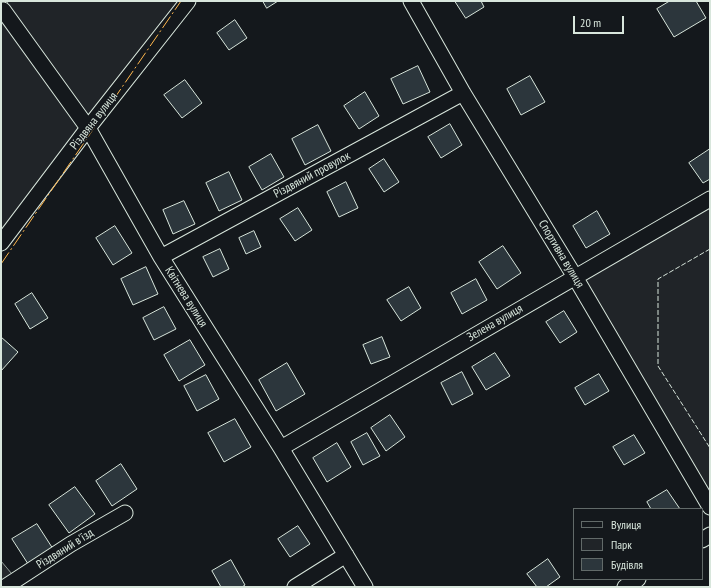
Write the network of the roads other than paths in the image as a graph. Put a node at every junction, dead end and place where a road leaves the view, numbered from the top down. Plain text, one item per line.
1 (188, 1) edge
2 (411, 1) edge
3 (5, 8) edge
4 (463, 93) junction
5 (88, 128) junction
6 (710, 199) edge
7 (1, 243) edge
8 (161, 256) junction
9 (576, 277) junction
10 (281, 448) junction
11 (710, 507) edge
12 (125, 513) dead end
13 (346, 555) junction
14 (636, 580) edge
15 (5, 587) edge
16 (295, 587) edge
17 (365, 587) edge
18 (625, 587) edge

1 - 5 street, Різдвяна вулиця
2 - 4 street, Спортивна вулиця
3 - 5 street, Квітнева вулиця
4 - 8 street, Різдвяний провулок
4 - 9 street, Спортивна вулиця
5 - 7 street, Різдвяна вулиця
5 - 8 street, Квітнева вулиця
6 - 9 street, Зелена вулиця
8 - 10 street, Квітнева вулиця
9 - 10 street, Зелена вулиця
9 - 11 street, Спортивна вулиця
10 - 13 street, Квітнева вулиця
12 - 15 street, Різдвяний в'їзд
13 - 16 street
13 - 17 street, Квітнева вулиця
14 - 18 street

